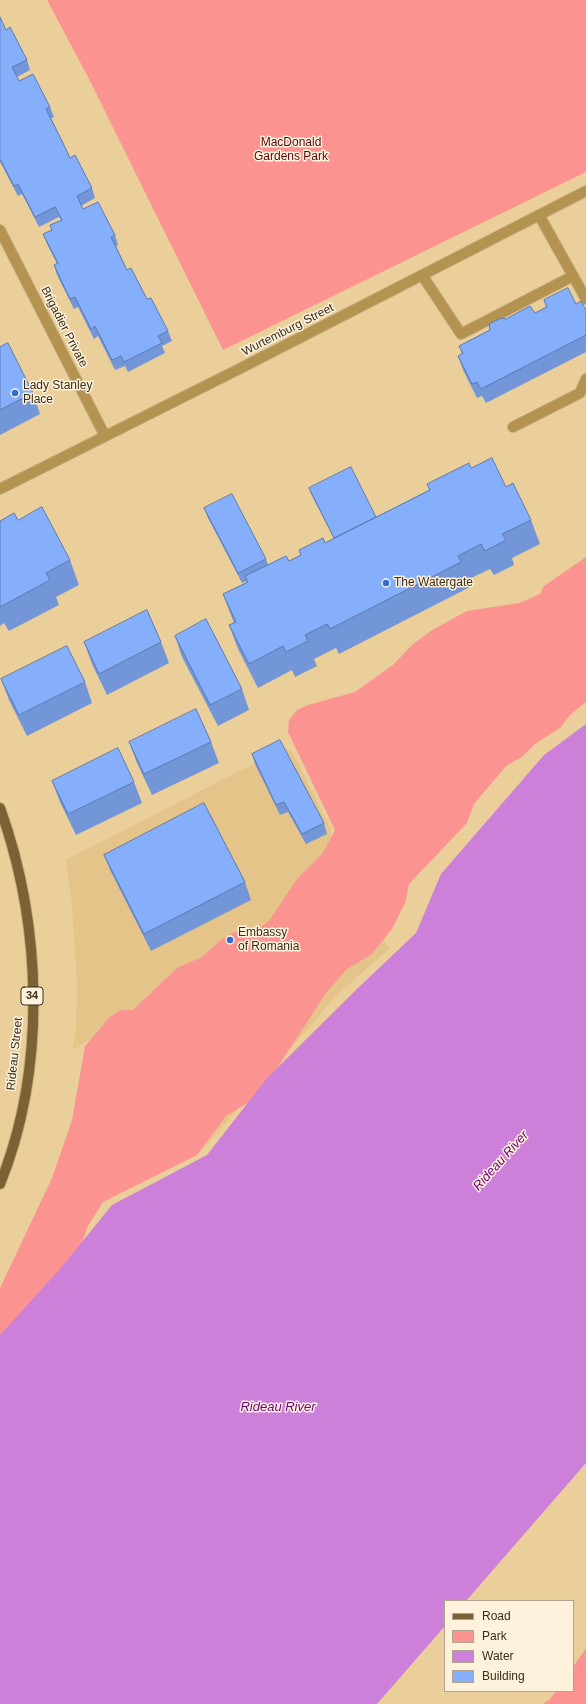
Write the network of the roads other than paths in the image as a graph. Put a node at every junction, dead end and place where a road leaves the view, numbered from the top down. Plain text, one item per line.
1 (586, 191) edge
2 (539, 215) junction
3 (0, 230) edge
4 (422, 275) junction
5 (574, 276) junction
6 (586, 299) edge
7 (586, 379) edge
8 (513, 427) dead end
9 (105, 436) junction
10 (0, 489) edge
11 (0, 808) edge
12 (0, 1184) edge

1 - 2 street, Wurtemburg Street
2 - 4 street, Wurtemburg Street
2 - 5 street
3 - 9 street, Brigadier Private
4 - 5 street
4 - 9 street, Wurtemburg Street
5 - 6 street
7 - 8 street
9 - 10 street, Wurtemburg Street
11 - 12 main road, Rideau Street / 34

